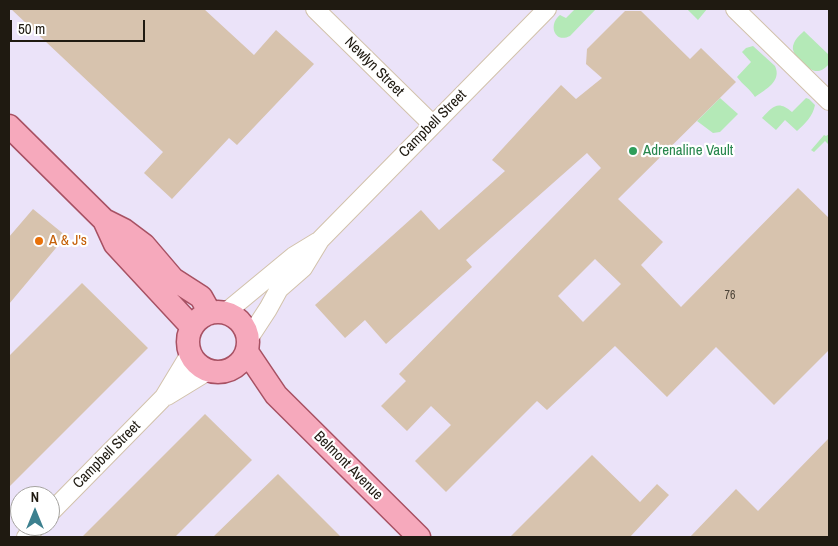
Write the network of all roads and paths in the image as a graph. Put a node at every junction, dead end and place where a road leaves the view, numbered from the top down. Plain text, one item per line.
1 (315, 9) edge
2 (547, 9) edge
3 (735, 9) edge
4 (829, 100) edge
5 (433, 125) junction
6 (9, 126) edge
7 (104, 220) junction
8 (320, 240) junction
9 (218, 313) junction
10 (192, 327) junction
11 (248, 345) junction
12 (190, 354) junction
13 (218, 371) junction
14 (276, 395) junction
15 (164, 397) junction
16 (60, 503) edge
17 (419, 537) edge

1 - 5 street, Newlyn Street
2 - 5 street, Campbell Street
3 - 4 street
5 - 8 street, Campbell Street
6 - 7 main road
7 - 9 main road
7 - 10 main road
8 - 9 street, Campbell Street
8 - 11 street, Campbell Street
9 - 10 main road
9 - 11 main road
10 - 12 main road
11 - 13 main road
11 - 14 main road, Belmont Avenue
12 - 13 main road
12 - 15 street, Campbell Street
13 - 14 main road, Belmont Avenue
13 - 15 street, Campbell Street
14 - 17 main road, Belmont Avenue
15 - 16 street, Campbell Street

